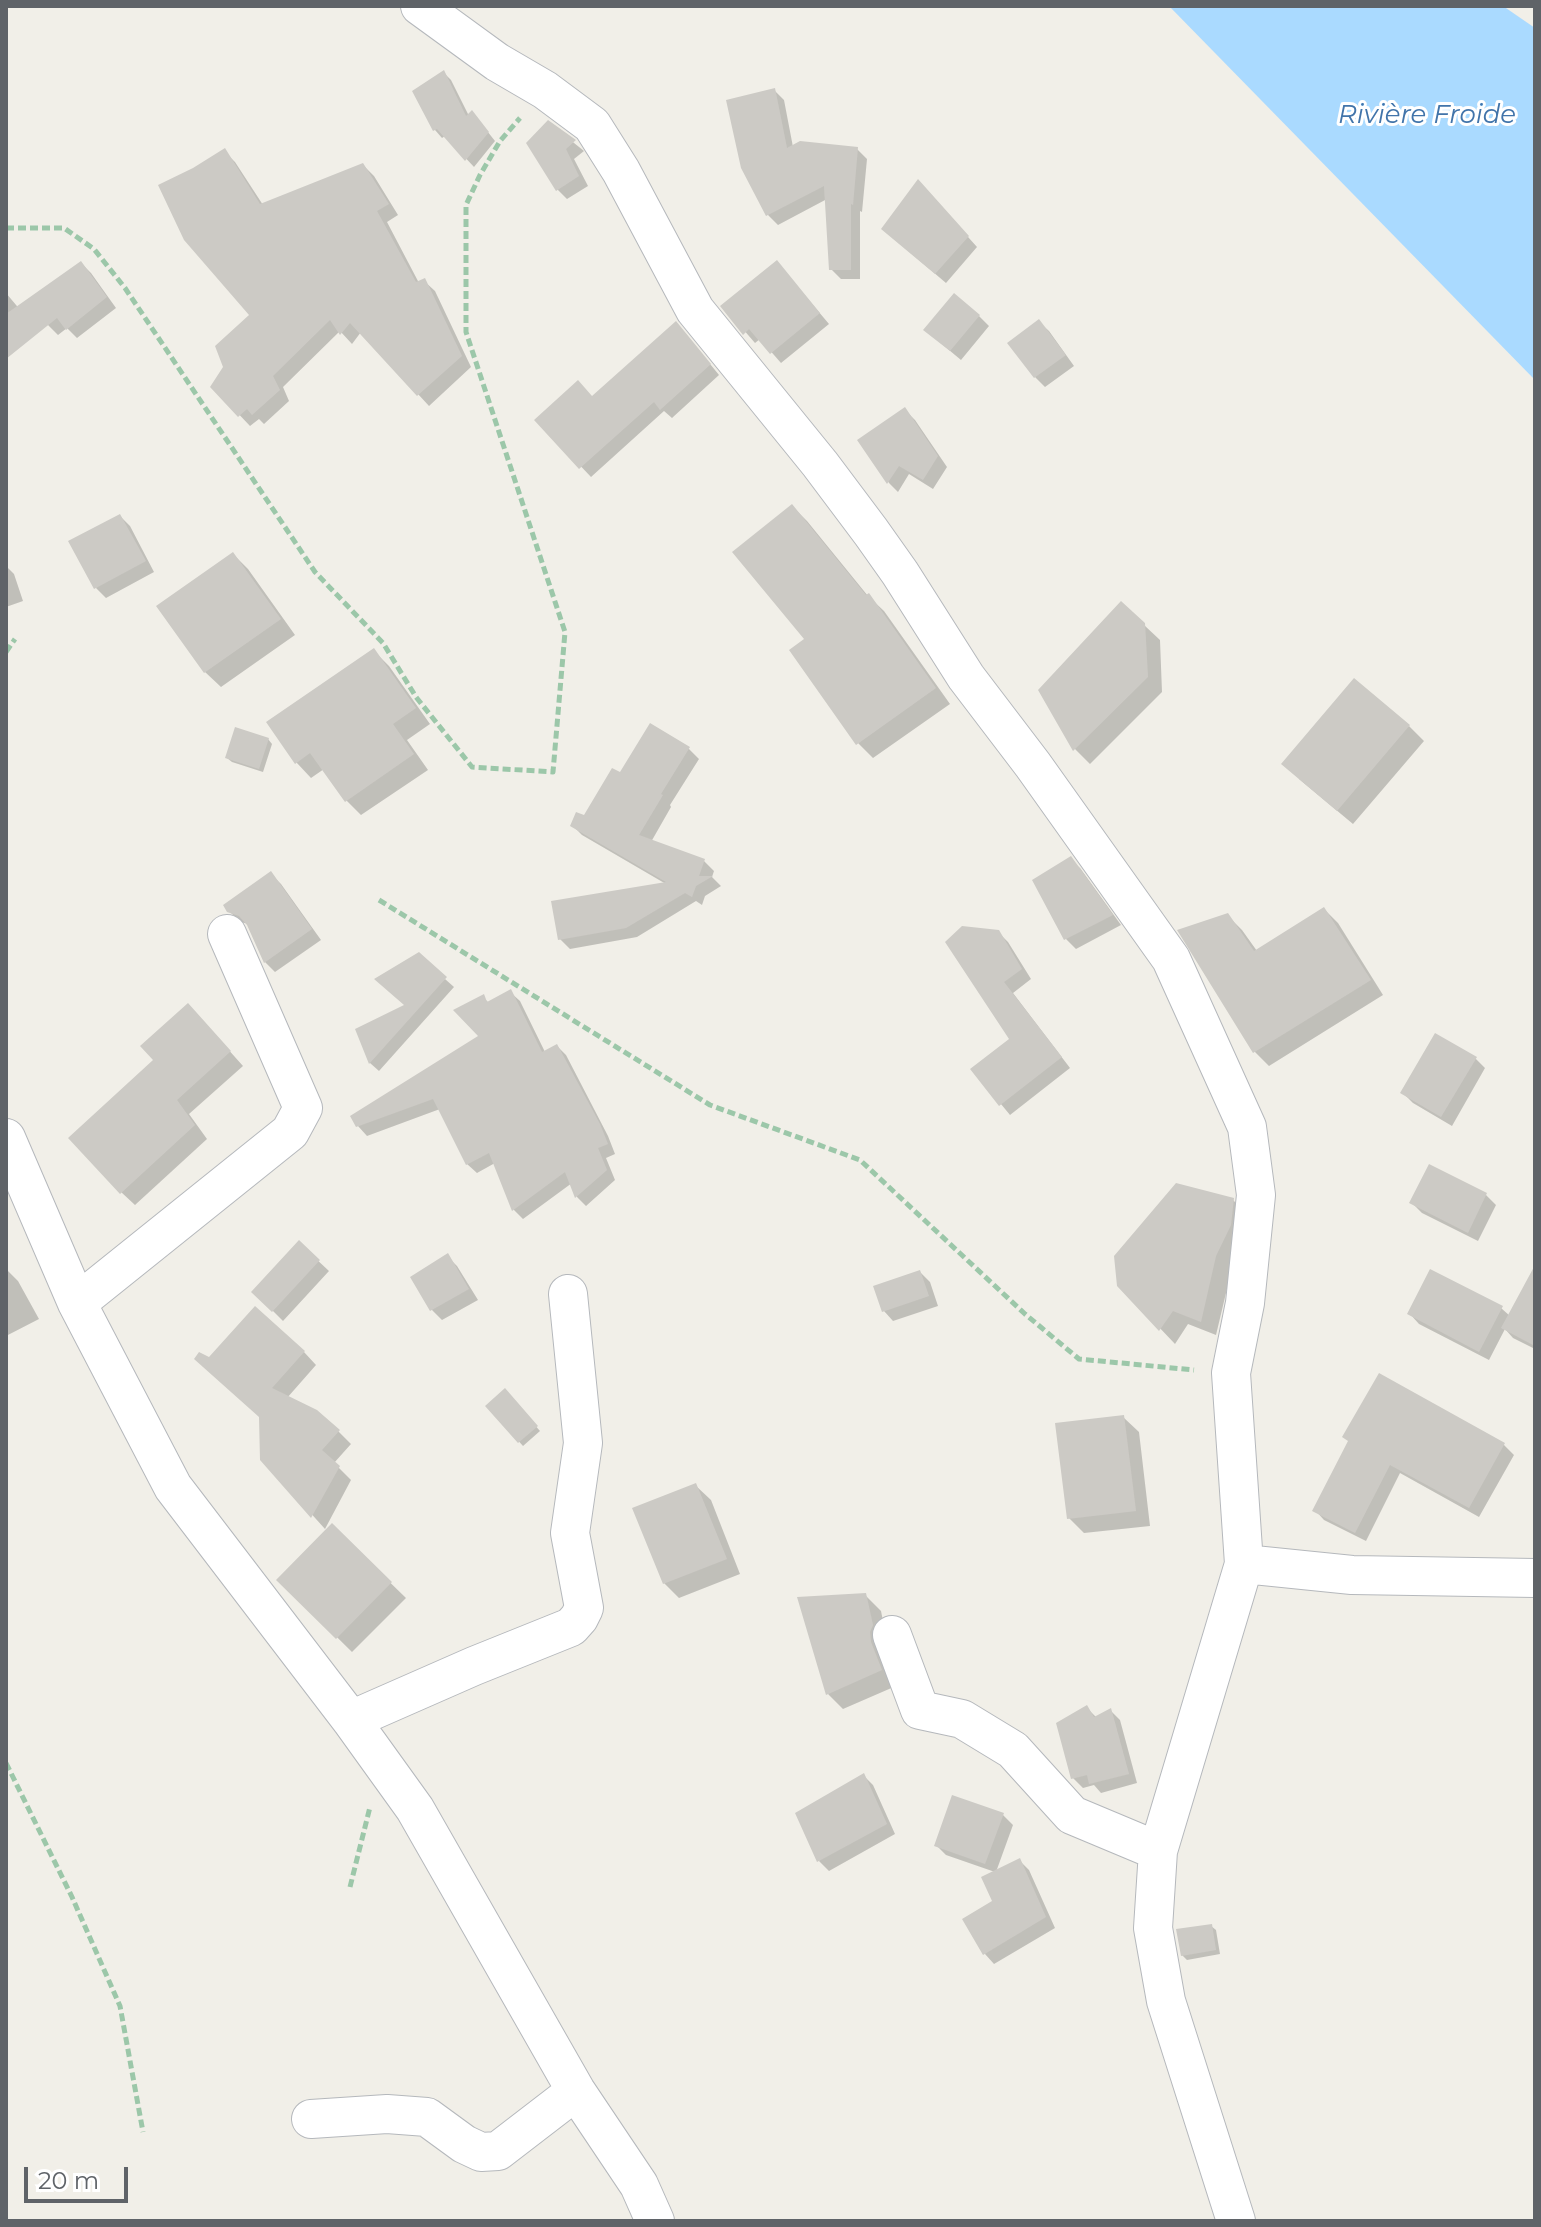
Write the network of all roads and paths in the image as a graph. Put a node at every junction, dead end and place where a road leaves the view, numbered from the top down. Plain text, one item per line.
1 (420, 6) edge
2 (545, 90) junction
3 (6, 228) edge
4 (15, 639) dead end
5 (6, 652) edge
6 (379, 900) dead end
7 (227, 934) dead end
8 (6, 1138) edge
9 (568, 1294) dead end
10 (77, 1303) junction
11 (1231, 1373) junction
12 (1244, 1564) junction
13 (1535, 1578) edge
14 (892, 1635) dead end
15 (351, 1720) junction
16 (382, 1762) junction
17 (6, 1763) edge
18 (1158, 1851) junction
19 (350, 1887) dead end
20 (576, 2091) junction
21 (311, 2119) dead end
22 (143, 2132) dead end
23 (655, 2221) edge
24 (1236, 2221) edge

1 - 2 street
2 - 3 path
2 - 11 street
4 - 5 path
6 - 11 path
7 - 10 street
8 - 10 street
9 - 15 street
10 - 15 street
11 - 12 street
12 - 13 street
12 - 18 street
14 - 18 street
15 - 16 street
16 - 19 path
16 - 20 street
17 - 22 path
18 - 24 street
20 - 21 street
20 - 23 street

